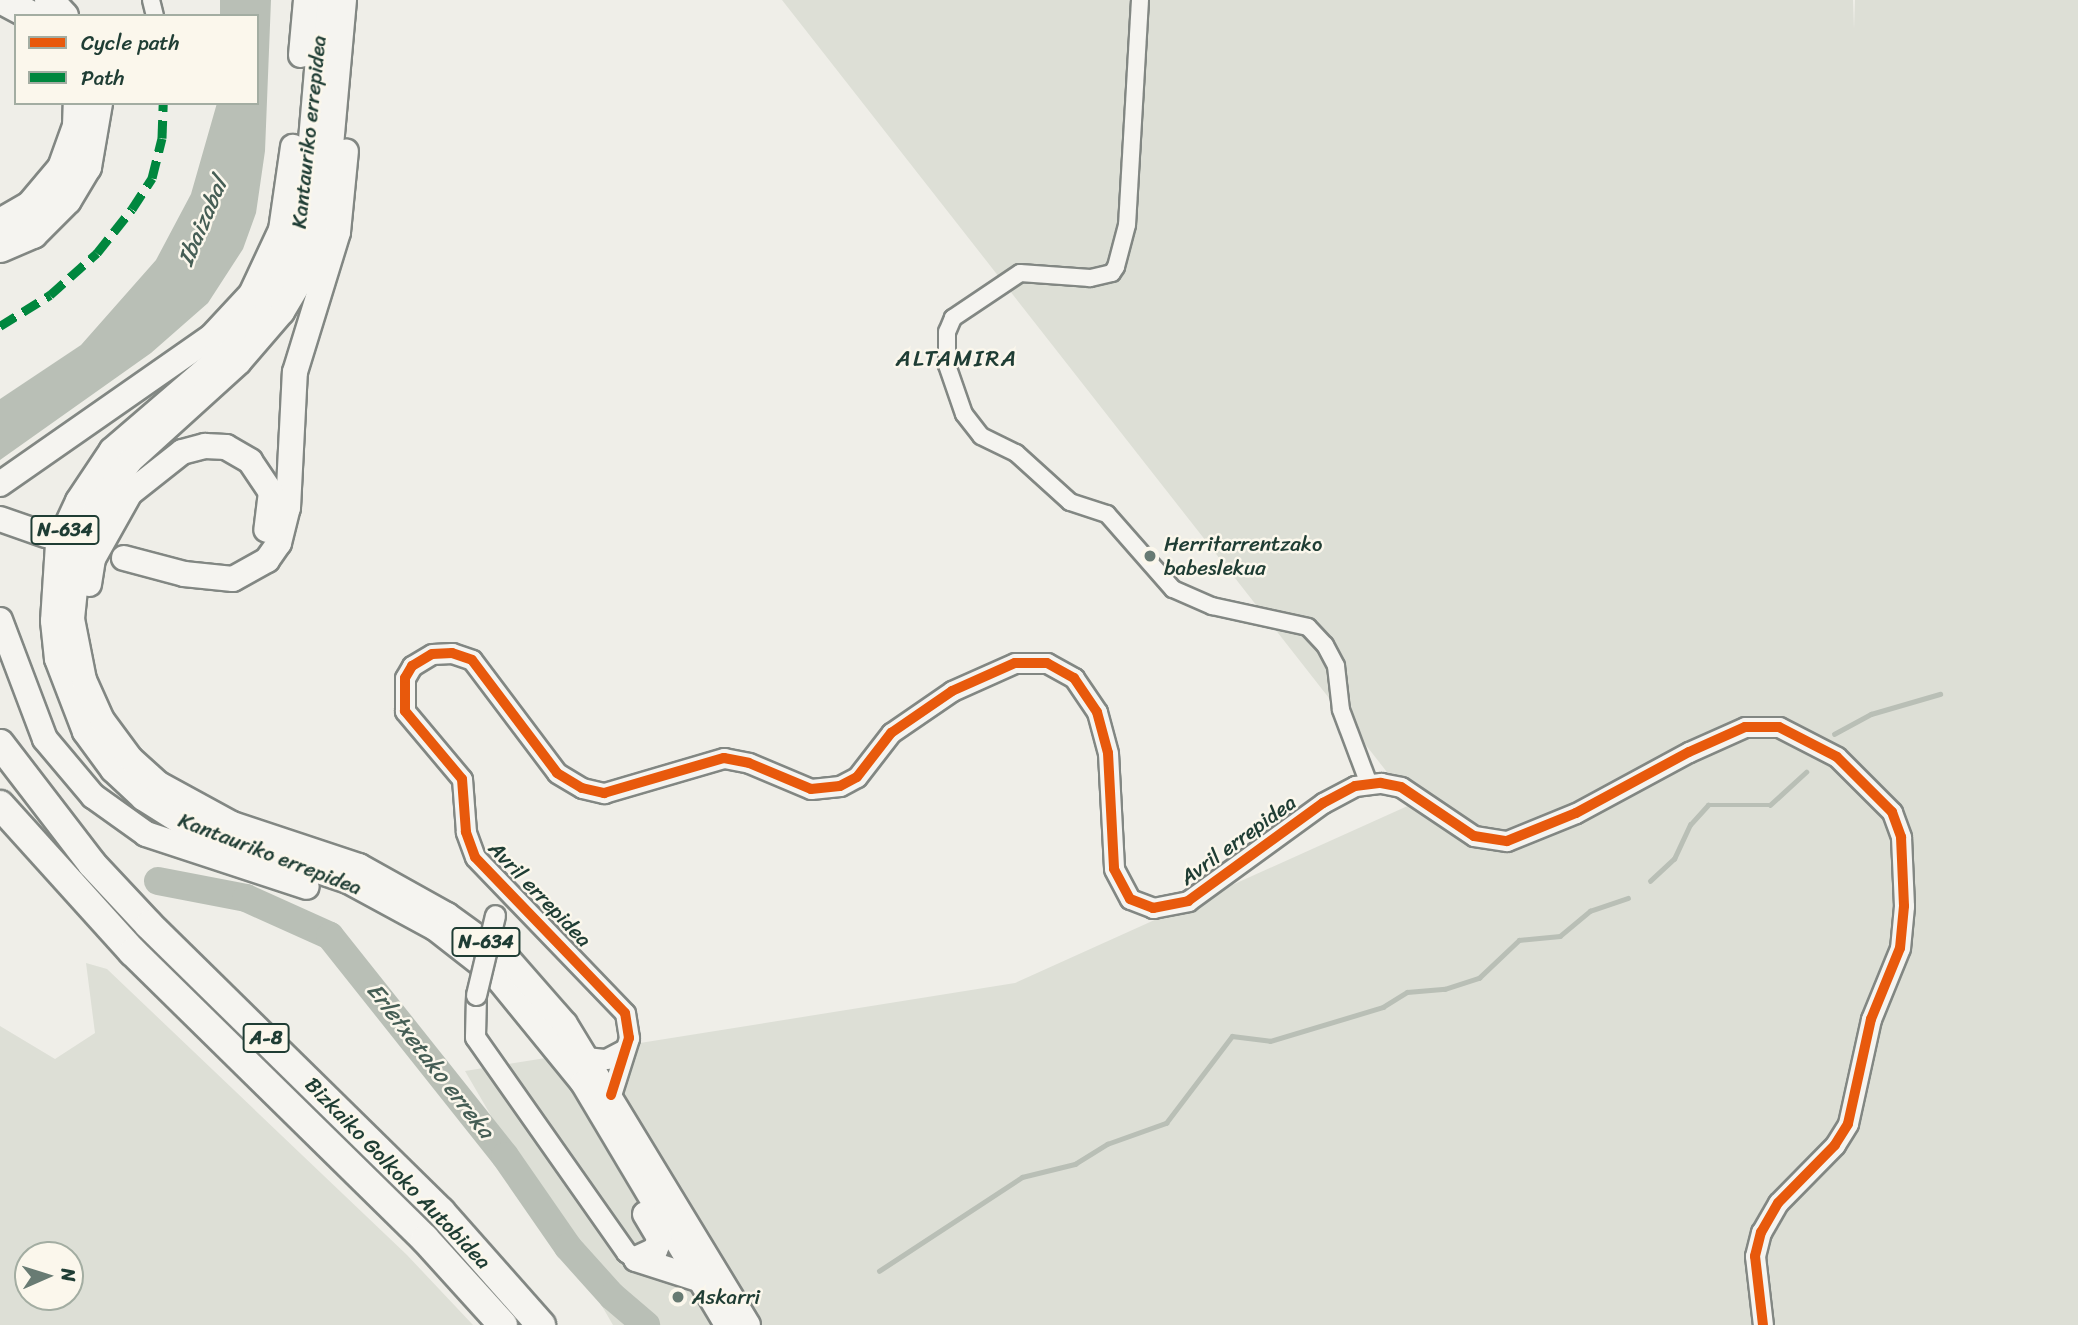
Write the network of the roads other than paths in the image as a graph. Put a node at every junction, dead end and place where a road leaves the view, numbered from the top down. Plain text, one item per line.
1 (2, 0) edge
2 (49, 0) edge
3 (306, 0) edge
4 (323, 0) edge
5 (1140, 0) edge
6 (343, 9) edge
7 (28, 14) edge
8 (62, 14) edge
9 (78, 105) edge
10 (98, 105) edge
11 (0, 223) edge
12 (0, 248) edge
13 (0, 484) edge
14 (0, 519) edge
15 (0, 532) edge
16 (124, 558) dead end
17 (189, 575) junction
18 (0, 620) edge
19 (94, 706) junction
20 (0, 744) edge
21 (1369, 784) junction
22 (0, 805) edge
23 (502, 889) junction
24 (435, 928) junction
25 (625, 1049) junction
26 (586, 1057) junction
27 (583, 1083) junction
28 (611, 1095) junction
29 (636, 1259) junction
30 (701, 1280) junction
31 (503, 1325) edge
32 (541, 1325) edge
33 (727, 1325) edge
34 (748, 1325) edge
35 (1763, 1325) edge

1 - 7 highway
2 - 8 highway
3 - 13 highway
4 - 24 highway, Kantauriko errepidea / N-634
5 - 21 street
6 - 17 highway
6 - 19 highway, Kantauriko errepidea / N-634
9 - 11 highway
10 - 12 highway
14 - 15 highway
16 - 17 highway
17 - 19 highway
18 - 24 highway
19 - 26 highway, Kantauriko errepidea / N-634
20 - 32 highway, Bizkaiko Golkoko Autobidea / A-8
21 - 23 street, Avril errepidea
21 - 35 street, Avril errepidea
22 - 31 highway, Bizkaiko Golkoko Autobidea / A-8
23 - 25 street, Avril errepidea
23 - 29 street, Avril errepidea, bridge
24 - 27 highway, Kantauriko errepidea / N-634
25 - 26 street
25 - 28 street, Avril errepidea
26 - 28 highway, Kantauriko errepidea / N-634
27 - 29 highway
27 - 30 highway, Kantauriko errepidea / N-634
28 - 34 highway, Kantauriko errepidea / N-634
29 - 30 highway
30 - 33 highway, Kantauriko errepidea / N-634

